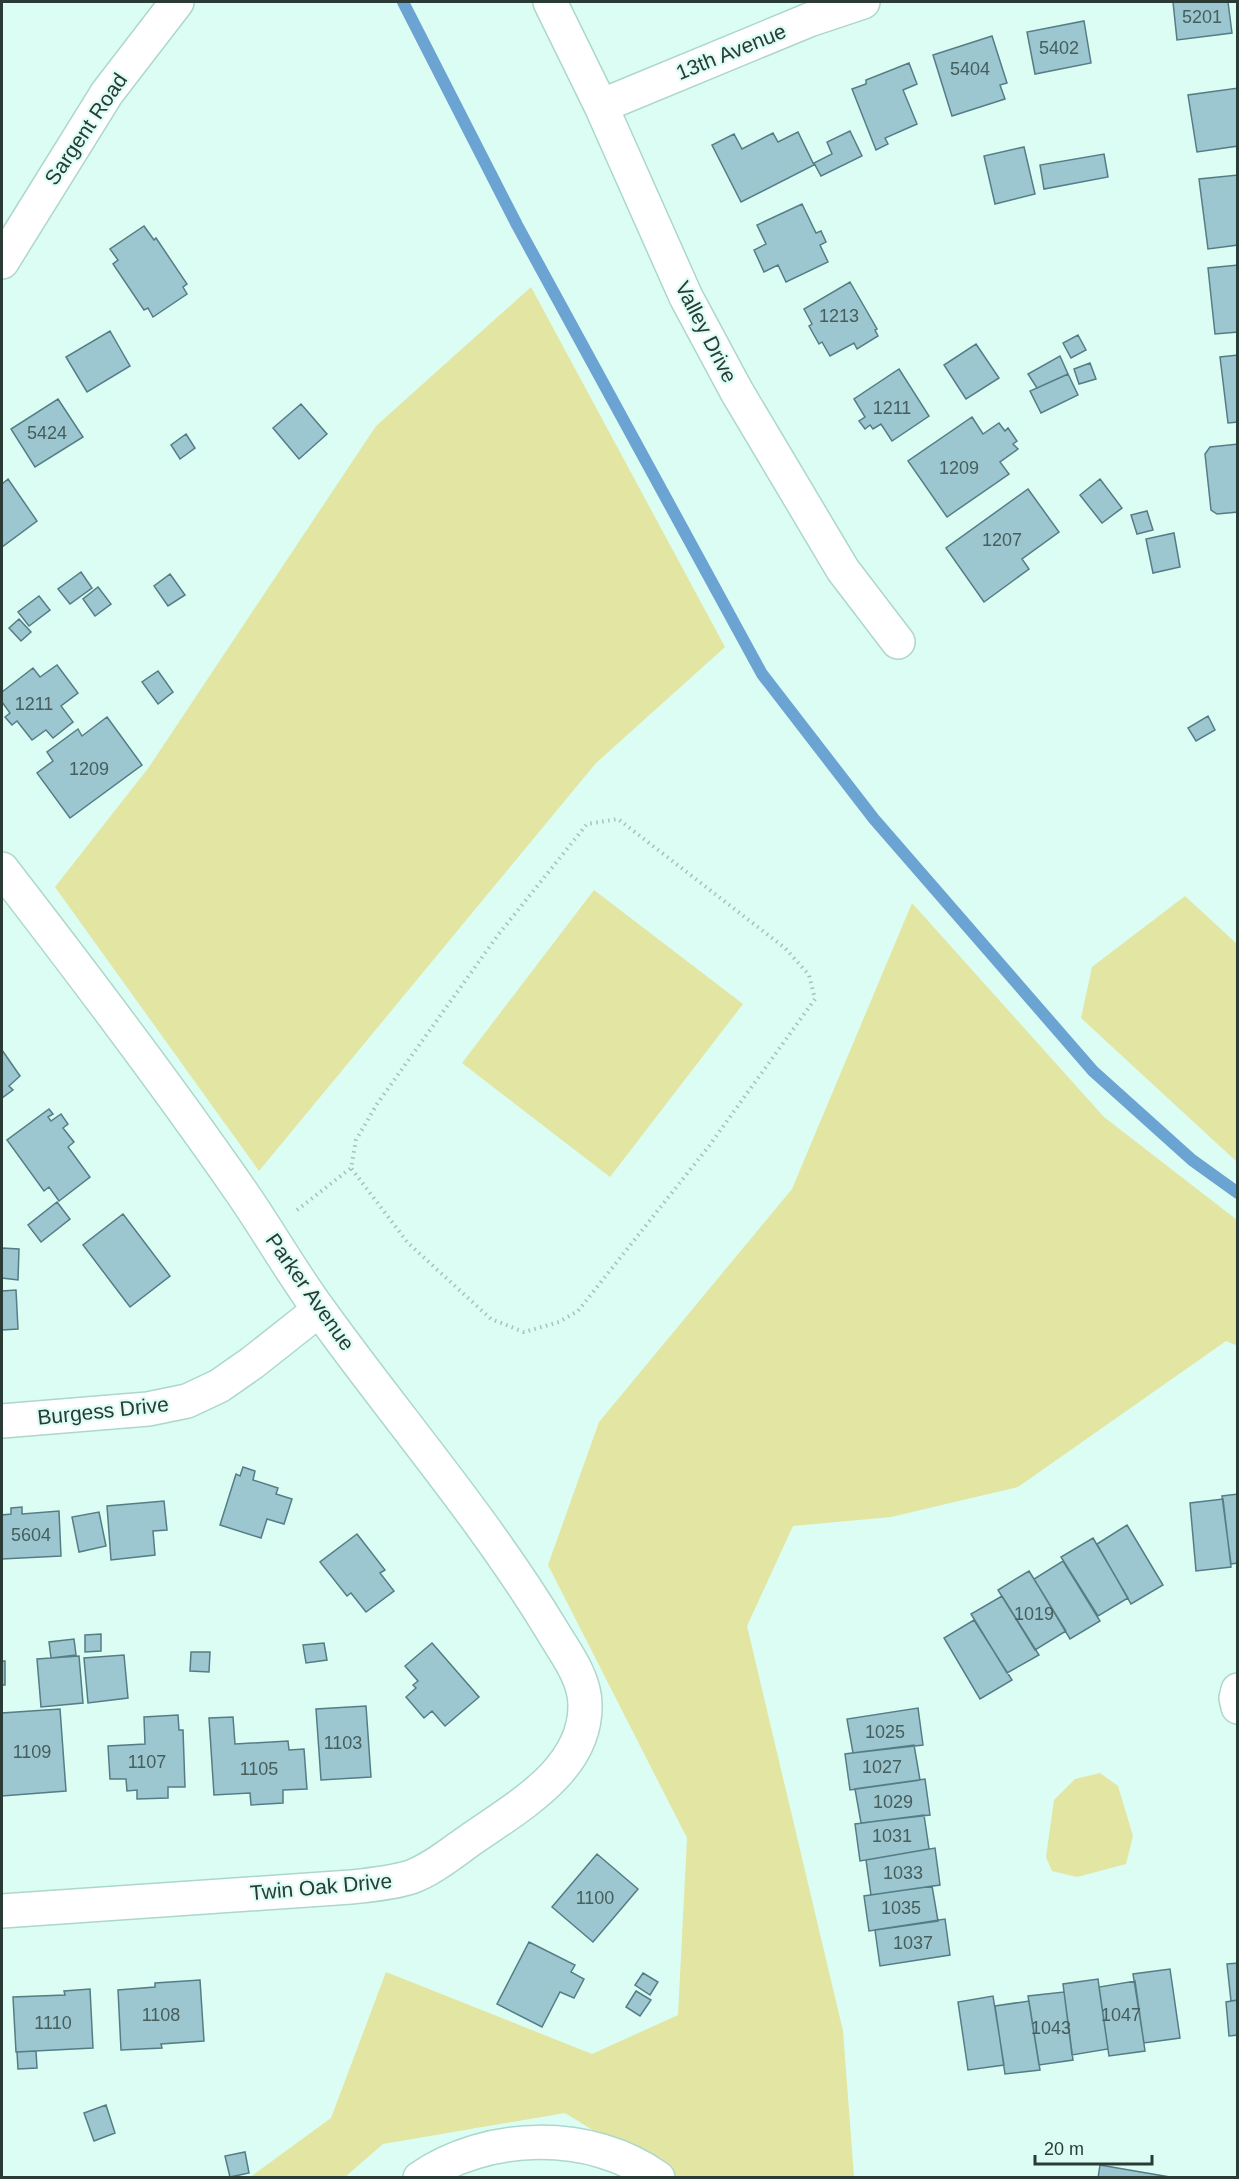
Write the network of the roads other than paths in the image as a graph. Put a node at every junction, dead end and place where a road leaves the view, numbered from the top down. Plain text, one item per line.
1 (177, 2) edge
2 (550, 2) edge
3 (863, 2) edge
4 (602, 106) junction
5 (2, 261) edge
6 (898, 642) dead end
7 (2, 869) edge
8 (319, 1310) junction
9 (2, 1421) edge
10 (1238, 1690) edge
11 (1238, 1707) edge
12 (582, 1729) joint
13 (2, 1911) edge
14 (420, 2178) edge
15 (658, 2178) edge

1 - 5 street, Sargent Road
2 - 4 street, Valley Drive
3 - 4 street, 13th Avenue
4 - 6 street, Valley Drive
7 - 8 street, Parker Avenue
8 - 9 street, Burgess Drive
8 - 12 street, Parker Avenue
10 - 11 street
12 - 13 street, Twin Oak Drive
14 - 15 street

